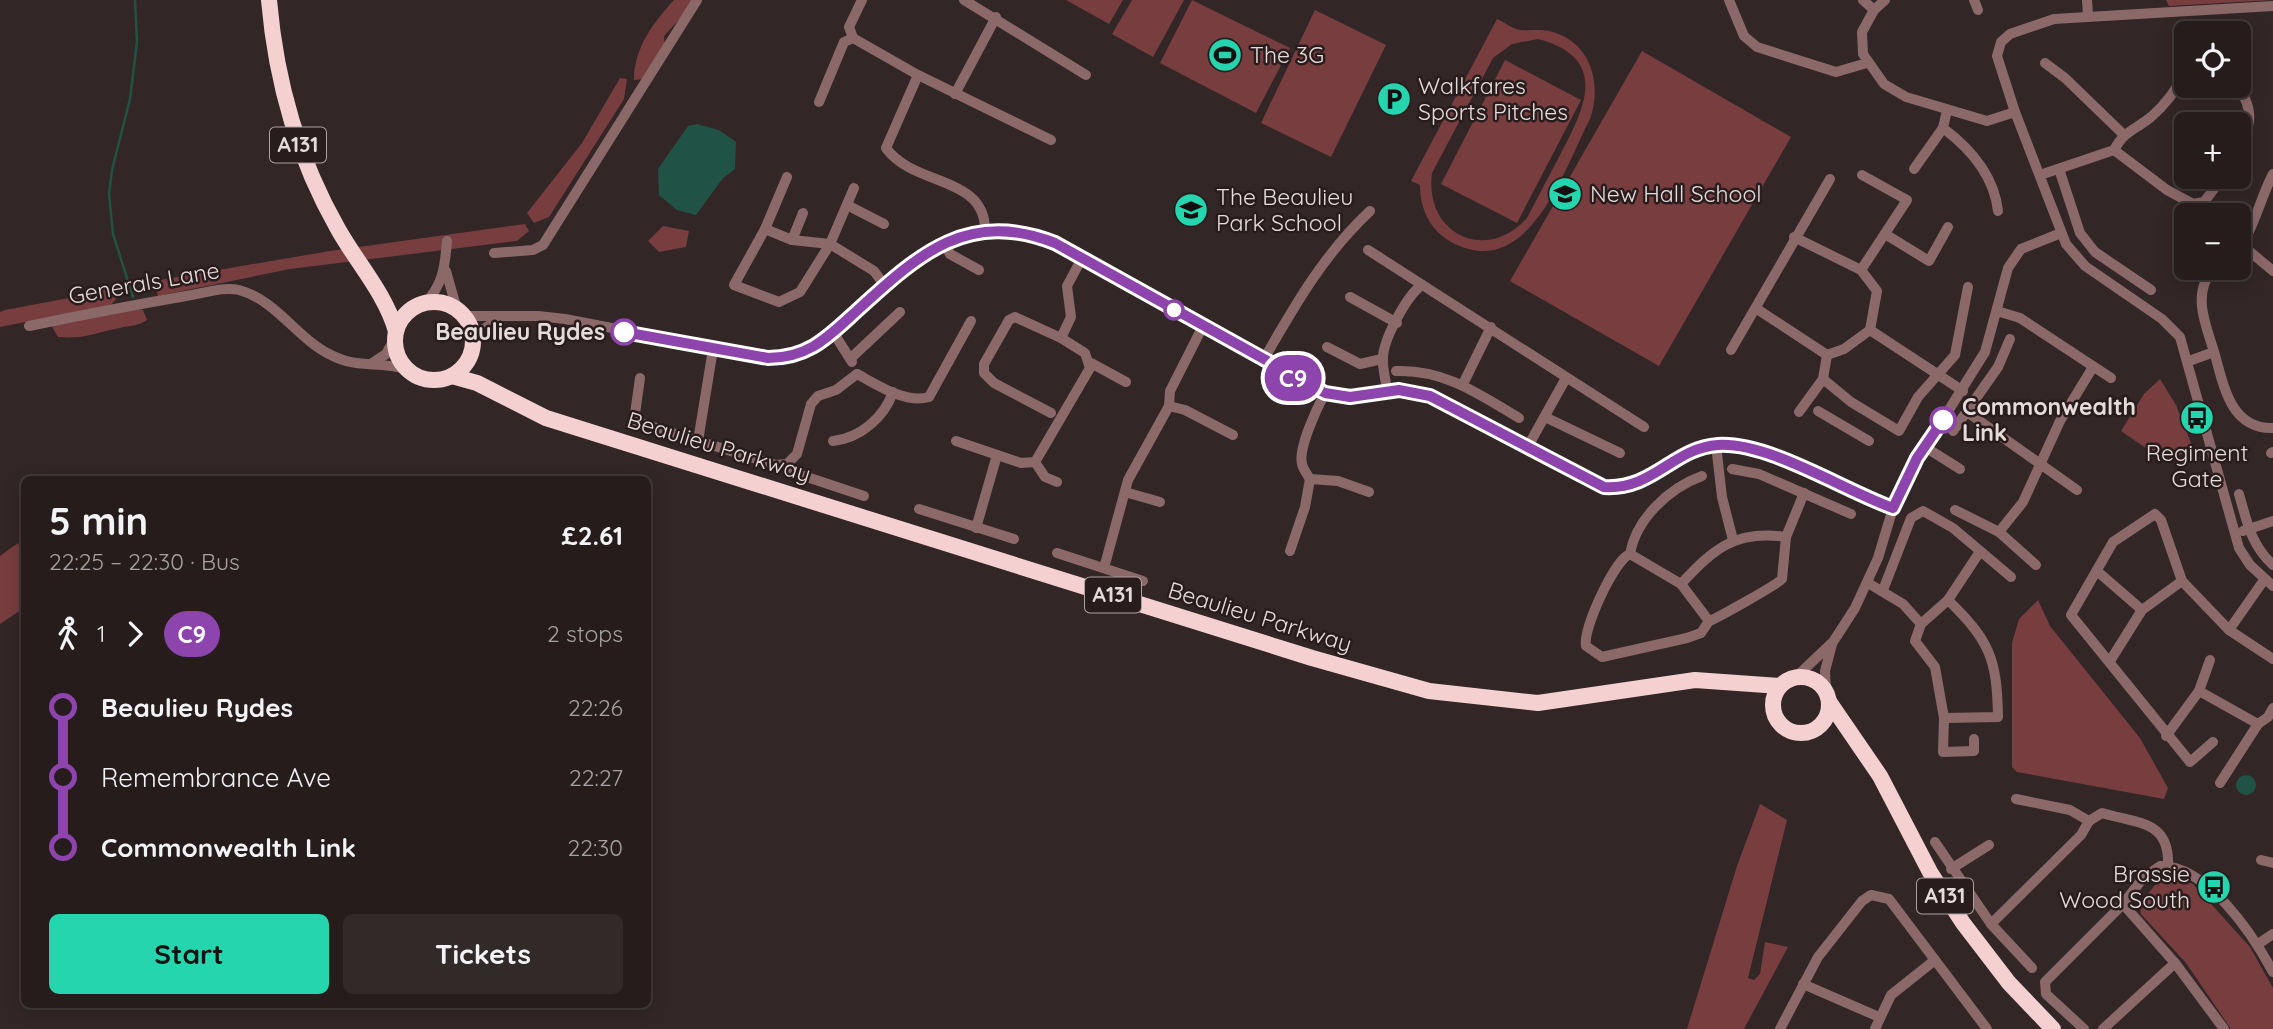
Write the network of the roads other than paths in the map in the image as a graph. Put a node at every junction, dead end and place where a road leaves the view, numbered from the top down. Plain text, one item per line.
1 (269, 0) edge
2 (697, 0) edge
3 (862, 0) edge
4 (964, 0) edge
5 (1729, 0) edge
6 (1863, 0) edge
7 (1885, 0) edge
8 (2087, 0) edge
9 (2160, 5) edge
10 (2273, 6) edge
11 (1874, 10) junction
12 (2088, 16) junction
13 (996, 17) junction
14 (853, 38) junction
15 (1867, 63) junction
16 (2045, 63) dead end
17 (918, 75) junction
18 (1086, 75) dead end
19 (2174, 92) edge
20 (955, 94) junction
21 (819, 102) dead end
22 (1947, 110) junction
23 (2015, 112) junction
24 (1943, 128) junction
25 (2123, 134) junction
26 (1051, 140) dead end
27 (2114, 150) junction
28 (1914, 169) dead end
29 (2059, 169) junction
30 (1862, 174) dead end
31 (2273, 174) edge
32 (2040, 175) junction
33 (787, 177) dead end
34 (1830, 179) dead end
35 (854, 187) dead end
36 (2191, 203) edge
37 (847, 205) junction
38 (1370, 211) dead end
39 (1998, 211) dead end
40 (803, 212) dead end
41 (2251, 220) edge
42 (884, 224) dead end
43 (1948, 227) dead end
44 (765, 229) junction
45 (985, 230) junction
46 (2061, 233) junction
47 (1885, 234) junction
48 (1794, 237) junction
49 (792, 240) junction
50 (447, 241) dead end
51 (944, 243) junction
52 (831, 244) junction
53 (1368, 250) dead end
54 (494, 253) dead end
55 (2251, 255) edge
56 (1082, 258) junction
57 (445, 268) junction
58 (1861, 270) junction
59 (979, 271) dead end
60 (2273, 271) edge
61 (367, 276) junction
62 (2209, 280) edge
63 (885, 285) junction
64 (1422, 285) junction
65 (1968, 287) dead end
66 (1350, 297) dead end
67 (2133, 301) junction
68 (420, 305) junction
69 (1757, 309) junction
70 (1997, 311) junction
71 (900, 312) dead end
72 (460, 313) junction
73 (502, 318) junction
74 (971, 321) dead end
75 (1397, 323) junction
76 (29, 326) dead end
77 (1203, 326) junction
78 (1491, 327) junction
79 (1870, 330) junction
80 (833, 332) junction
81 (395, 334) junction
82 (1061, 338) junction
83 (2010, 339) dead end
84 (472, 347) junction
85 (1327, 347) dead end
86 (713, 349) junction
87 (1731, 350) dead end
88 (2214, 352) junction
89 (1827, 355) junction
90 (851, 358) junction
91 (1264, 359) junction
92 (1382, 359) junction
93 (2189, 361) junction
94 (1091, 363) junction
95 (368, 366) junction
96 (2092, 367) junction
97 (406, 369) junction
98 (1396, 371) dead end
99 (857, 374) junction
100 (1937, 374) junction
101 (452, 376) junction
102 (640, 378) dead end
103 (2111, 378) dead end
104 (1566, 379) junction
105 (1823, 379) junction
106 (1126, 382) dead end
107 (1463, 384) junction
108 (1387, 391) junction
109 (1963, 391) junction
110 (892, 392) junction
111 (1325, 393) junction
112 (508, 401) junction
113 (1851, 402) junction
114 (1169, 405) junction
115 (1800, 411) dead end
116 (1818, 411) dead end
117 (1967, 412) junction
118 (1051, 413) dead end
119 (1545, 417) junction
120 (1519, 418) dead end
121 (1841, 423) junction
122 (1644, 427) dead end
123 (2273, 428) edge
124 (1952, 431) dead end
125 (1233, 436) dead end
126 (698, 440) junction
127 (833, 441) dead end
128 (956, 441) dead end
129 (1869, 441) dead end
130 (1716, 445) junction
131 (1925, 447) junction
132 (1527, 448) junction
133 (1620, 453) dead end
134 (997, 455) junction
135 (1035, 462) junction
136 (788, 464) junction
137 (2040, 465) junction
138 (1732, 469) dead end
139 (1960, 469) dead end
140 (1702, 476) dead end
141 (1310, 479) junction
142 (1057, 482) dead end
143 (2077, 489) dead end
144 (1125, 492) junction
145 (1369, 492) dead end
146 (1804, 493) junction
147 (2239, 494) dead end
148 (864, 496) dead end
149 (1160, 502) dead end
150 (1893, 508) junction
151 (919, 509) dead end
152 (1955, 510) dead end
153 (1851, 514) dead end
154 (2273, 521) edge
155 (976, 528) junction
156 (2249, 530) junction
157 (1999, 532) junction
158 (2234, 534) junction
159 (1786, 537) junction
160 (1014, 539) dead end
161 (1733, 540) junction
162 (1290, 551) dead end
163 (1979, 553) junction
164 (1057, 554) dead end
165 (1630, 554) junction
166 (2036, 565) dead end
167 (2273, 565) edge
168 (1104, 568) junction
169 (2097, 571) junction
170 (2011, 577) dead end
171 (1143, 581) dead end
172 (2182, 581) junction
173 (1868, 583) junction
174 (2269, 583) edge
175 (1681, 584) junction
176 (1883, 590) junction
177 (1948, 600) junction
178 (2142, 610) junction
179 (1709, 621) junction
180 (1922, 624) junction
181 (2229, 630) junction
182 (1833, 642) junction
183 (2273, 659) edge
184 (2210, 660) dead end
185 (2110, 661) junction
186 (1796, 677) junction
187 (1731, 681) junction
188 (1780, 686) junction
189 (2199, 691) junction
190 (1828, 697) junction
191 (2273, 708) edge
192 (1774, 713) junction
193 (1944, 718) junction
194 (2258, 724) junction
195 (1812, 732) junction
196 (2166, 736) junction
197 (1974, 739) dead end
198 (2213, 742) dead end
199 (1859, 747) junction
200 (2220, 783) dead end
201 (2016, 799) dead end
202 (2090, 821) junction
203 (1935, 842) dead end
204 (1989, 845) dead end
205 (2261, 860) dead end
206 (2273, 863) edge
207 (2168, 866) junction
208 (1951, 869) junction
209 (2123, 904) junction
210 (1991, 925) junction
211 (2273, 934) edge
212 (2258, 944) junction
213 (1936, 960) junction
214 (2175, 963) junction
215 (2032, 968) dead end
216 (2273, 972) edge
217 (1802, 984) junction
218 (1879, 1017) junction
219 (2219, 1027) edge
220 (1780, 1029) edge
221 (1875, 1029) edge
222 (1987, 1029) edge
223 (2053, 1029) edge
224 (2084, 1029) edge
225 (2103, 1029) edge

1 - 61 highway, A131
2 - 54 street
3 - 14 street
4 - 13 street
5 - 15 street
6 - 11 street
7 - 11 street
8 - 12 street
9 - 10 street
9 - 12 street
11 - 15 street
12 - 23 street
13 - 18 street
13 - 20 street
14 - 17 street
14 - 21 street
15 - 22 street
16 - 25 street
17 - 20 street
17 - 45 street
19 - 25 street
20 - 26 street
22 - 23 street
22 - 24 street
23 - 32 street
24 - 28 street
24 - 39 street
25 - 27 street
27 - 29 street
27 - 36 street
29 - 32 street
29 - 67 street
30 - 47 street
31 - 41 street
32 - 46 street
33 - 44 street
34 - 48 street
35 - 37 street
37 - 42 street
37 - 52 street
38 - 91 street
40 - 49 street
43 - 47 street
44 - 49 street
44 - 52 street
45 - 51 street
45 - 56 street
46 - 67 street
46 - 70 street
47 - 58 street
48 - 58 street
48 - 69 street
49 - 52 street
50 - 57 street
51 - 59 street
51 - 63 street
52 - 63 street
53 - 64 street
55 - 60 street
56 - 77 street
56 - 82 street
57 - 68 street
57 - 72 street
58 - 79 street
61 - 68 highway, A131
61 - 81 highway, A131
62 - 88 street
63 - 80 street
64 - 75 street
64 - 78 street
65 - 100 street
66 - 75 street
67 - 93 street
68 - 72 highway
68 - 81 highway
69 - 87 street
69 - 89 street
70 - 96 street
70 - 109 street
71 - 90 street
72 - 73 street
72 - 84 highway
73 - 84 street
73 - 86 street
74 - 110 street
75 - 92 street
76 - 95 street, Generals Lane
77 - 91 street
77 - 114 street
78 - 104 street
78 - 107 street
79 - 89 street
79 - 100 street
80 - 86 street
80 - 90 street
81 - 95 street
81 - 97 highway
82 - 94 street
82 - 118 street
83 - 117 street
84 - 101 highway
84 - 112 highway, Beaulieu Parkway / A131
85 - 92 street
86 - 126 street
88 - 93 street
88 - 123 street
89 - 105 street
90 - 99 street
91 - 111 street
92 - 108 street
93 - 158 street
94 - 106 street
94 - 135 street
95 - 97 street, Generals Lane
96 - 103 street
96 - 137 street
97 - 101 highway
98 - 107 street
99 - 110 street
99 - 136 street
100 - 109 street
100 - 113 street
101 - 112 highway, Beaulieu Parkway / A131
102 - 126 street
104 - 119 street
104 - 122 street
105 - 113 street
105 - 115 street
107 - 120 street
108 - 111 street
108 - 132 street
109 - 131 street
110 - 127 street
111 - 141 street
112 - 187 highway, Beaulieu Parkway / A131
113 - 121 street
114 - 125 street
114 - 144 street
116 - 121 street
117 - 124 street
117 - 137 street
119 - 132 street
119 - 133 street
121 - 129 street
126 - 136 street
128 - 134 street
130 - 132 street
130 - 150 street
130 - 161 street
131 - 139 street
131 - 150 street
134 - 135 street
134 - 155 street
135 - 142 street
136 - 148 street
137 - 143 street
137 - 157 street
138 - 146 street
140 - 165 street
141 - 145 street
141 - 162 street
144 - 149 street
144 - 168 street
146 - 153 street
146 - 159 street
147 - 156 street
150 - 173 street
151 - 155 street
152 - 157 street
154 - 156 street
155 - 160 street
156 - 158 street
156 - 167 street
157 - 166 street
158 - 174 street
159 - 161 street
159 - 179 street
161 - 175 street
163 - 170 street
163 - 176 street
163 - 177 street
164 - 168 street
165 - 175 street
165 - 179 street
168 - 171 street
169 - 172 street
169 - 178 street
169 - 185 street
172 - 178 street
172 - 181 street
173 - 176 street
173 - 182 street
174 - 181 street
175 - 179 street
176 - 180 street
177 - 180 street
177 - 193 street
178 - 185 street
180 - 193 street
181 - 183 street
182 - 186 street
182 - 190 street
184 - 189 street
185 - 196 street
186 - 188 highway
186 - 190 highway
187 - 188 highway, Beaulieu Parkway / A131
187 - 192 highway
188 - 192 highway
189 - 194 street
189 - 196 street
190 - 195 highway
190 - 199 highway, A131
191 - 194 street
192 - 195 highway
193 - 197 street
194 - 200 street
195 - 199 highway, A131
196 - 198 street
199 - 223 highway, A131
201 - 202 street
202 - 207 street
202 - 210 street
203 - 208 street
204 - 208 street
205 - 206 street
207 - 209 street
207 - 212 street
208 - 210 street
209 - 214 street
209 - 224 street
210 - 215 street
211 - 212 street
212 - 216 street
213 - 217 street
213 - 218 street
213 - 222 street
214 - 219 street
214 - 225 street
217 - 218 street
217 - 220 street
218 - 221 street

